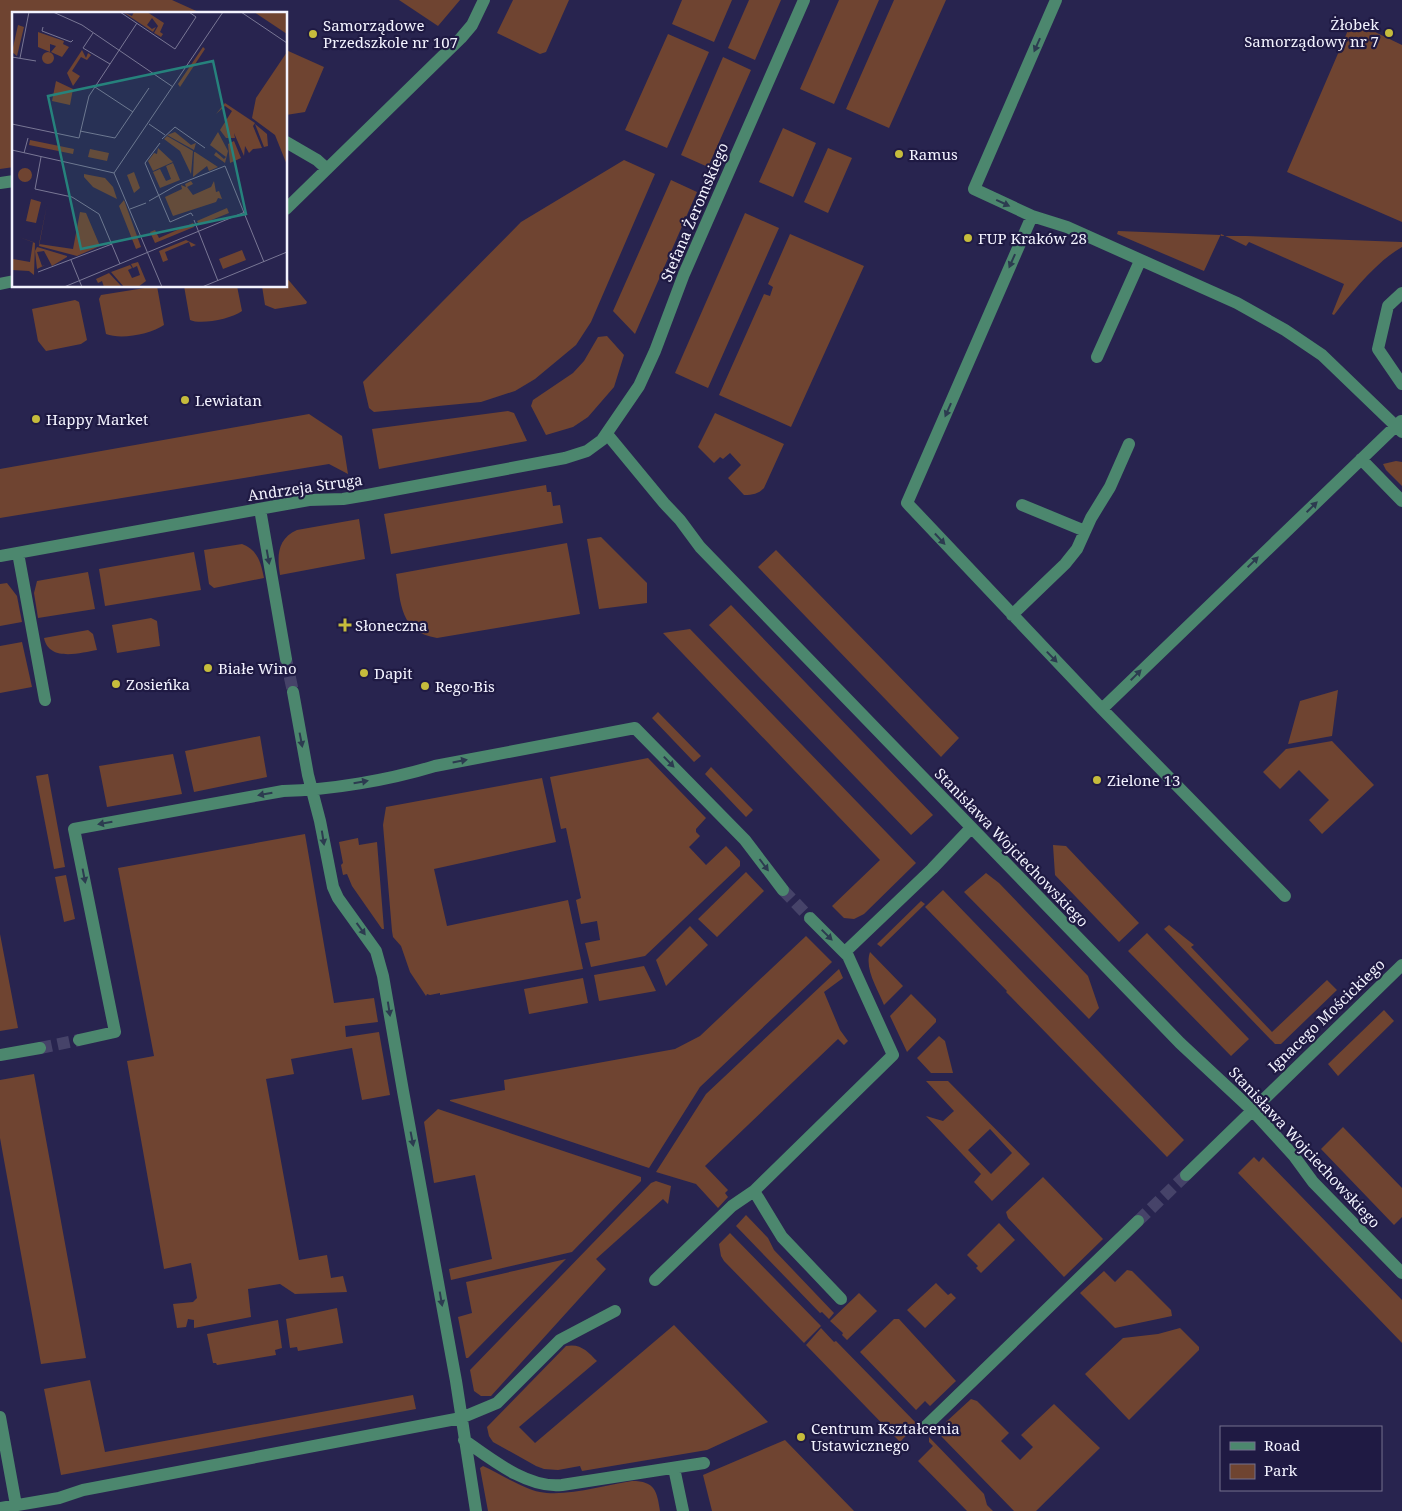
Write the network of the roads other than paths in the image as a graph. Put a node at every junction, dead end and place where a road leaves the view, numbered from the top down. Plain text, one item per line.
1 (484, 0) edge
2 (804, 0) edge
3 (1056, 0) edge
4 (288, 143) edge
5 (327, 169) junction
6 (288, 207) edge
7 (1032, 216) junction
8 (1140, 260) junction
9 (1402, 293) edge
10 (1097, 357) dead end
11 (1402, 384) edge
12 (1400, 426) edge
13 (607, 434) junction
14 (1129, 444) dead end
15 (1361, 460) junction
16 (1402, 502) edge
17 (1022, 504) dead end
18 (260, 509) junction
19 (1085, 531) junction
20 (18, 553) junction
21 (0, 556) edge
22 (1012, 615) junction
23 (286, 659) tunnel mouth
24 (293, 692) tunnel mouth
25 (45, 700) dead end
26 (1102, 709) junction
27 (313, 791) junction
28 (971, 828) junction
29 (783, 890) tunnel mouth
30 (1285, 896) dead end
31 (810, 918) tunnel mouth
32 (845, 952) junction
33 (1402, 965) edge
34 (79, 1040) tunnel mouth
35 (40, 1048) tunnel mouth
36 (0, 1055) edge
37 (1252, 1110) junction
38 (1186, 1175) tunnel mouth
39 (754, 1191) junction
40 (1138, 1221) tunnel mouth
41 (1402, 1274) edge
42 (655, 1280) dead end
43 (842, 1299) dead end
44 (615, 1310) dead end
45 (0, 1417) edge
46 (461, 1418) junction
47 (925, 1427) dead end
48 (464, 1440) junction
49 (704, 1463) dead end
50 (674, 1468) junction
51 (16, 1505) junction
52 (0, 1508) edge
53 (476, 1511) edge
54 (683, 1511) edge

1 - 5 street
2 - 13 street, Stefana Żeromskiego
3 -> 7 street
4 - 5 street
5 - 6 street
7 - 8 street
7 -> 22 street
8 - 10 street
8 - 12 street
9 - 11 street
12 - 15 street
13 - 18 street, Andrzeja Struga
13 - 28 street, Stanisława Wojciechowskiego
14 - 19 street
15 - 16 street
26 -> 15 street
17 - 19 street
18 - 20 street, Andrzeja Struga
18 -> 23 street
19 - 22 street
20 - 21 street, Andrzeja Struga
20 - 25 street
22 -> 26 street
24 -> 27 street
26 - 30 street
27 -> 29 street
27 -> 34 street
27 -> 46 street
28 - 32 street
28 - 37 street, Stanisława Wojciechowskiego
31 -> 32 street
32 - 39 street
33 - 37 street, Ignacego Mościckiego
35 - 36 street
37 - 38 street, Ignacego Mościckiego
37 - 41 street, Stanisława Wojciechowskiego
39 - 42 street
39 - 43 street
40 - 47 street
44 - 46 street
45 - 51 street
46 - 48 street
46 - 51 street
48 - 50 street
48 - 53 street
49 - 50 street
50 - 54 street
51 - 52 street

